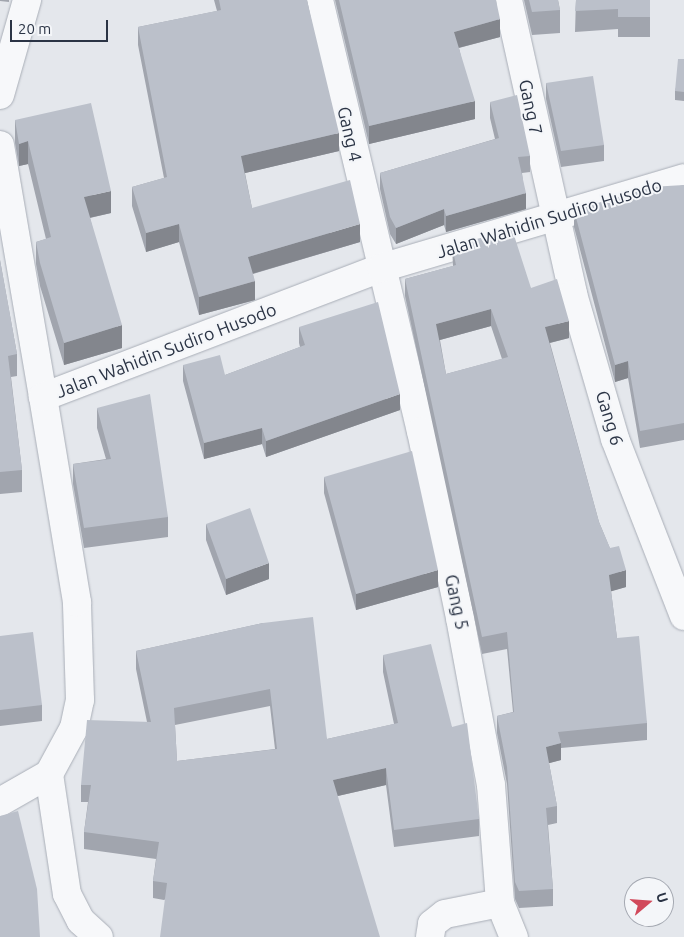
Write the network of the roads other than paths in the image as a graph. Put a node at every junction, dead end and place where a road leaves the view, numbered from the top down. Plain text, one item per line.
1 (27, 0) edge
2 (319, 0) edge
3 (508, 0) edge
4 (0, 95) edge
5 (0, 145) edge
6 (684, 178) edge
7 (554, 214) junction
8 (381, 268) junction
9 (43, 396) junction
10 (684, 616) edge
11 (49, 774) junction
12 (0, 802) edge
13 (500, 903) junction
14 (99, 937) edge
15 (430, 937) edge
16 (514, 937) edge

1 - 4 street
2 - 8 street, Gang 4
3 - 7 street, Gang 7
5 - 9 street
6 - 7 street, Jalan Wahidin Sudiro Husodo
7 - 8 street, Jalan Wahidin Sudiro Husodo
7 - 10 street, Gang 6
8 - 9 street, Jalan Wahidin Sudiro Husodo
8 - 13 street, Gang 5
9 - 11 street, Jalan Wahidin Sudiro Husodo
11 - 12 street
11 - 14 street
13 - 15 street
13 - 16 street, Gang 5

